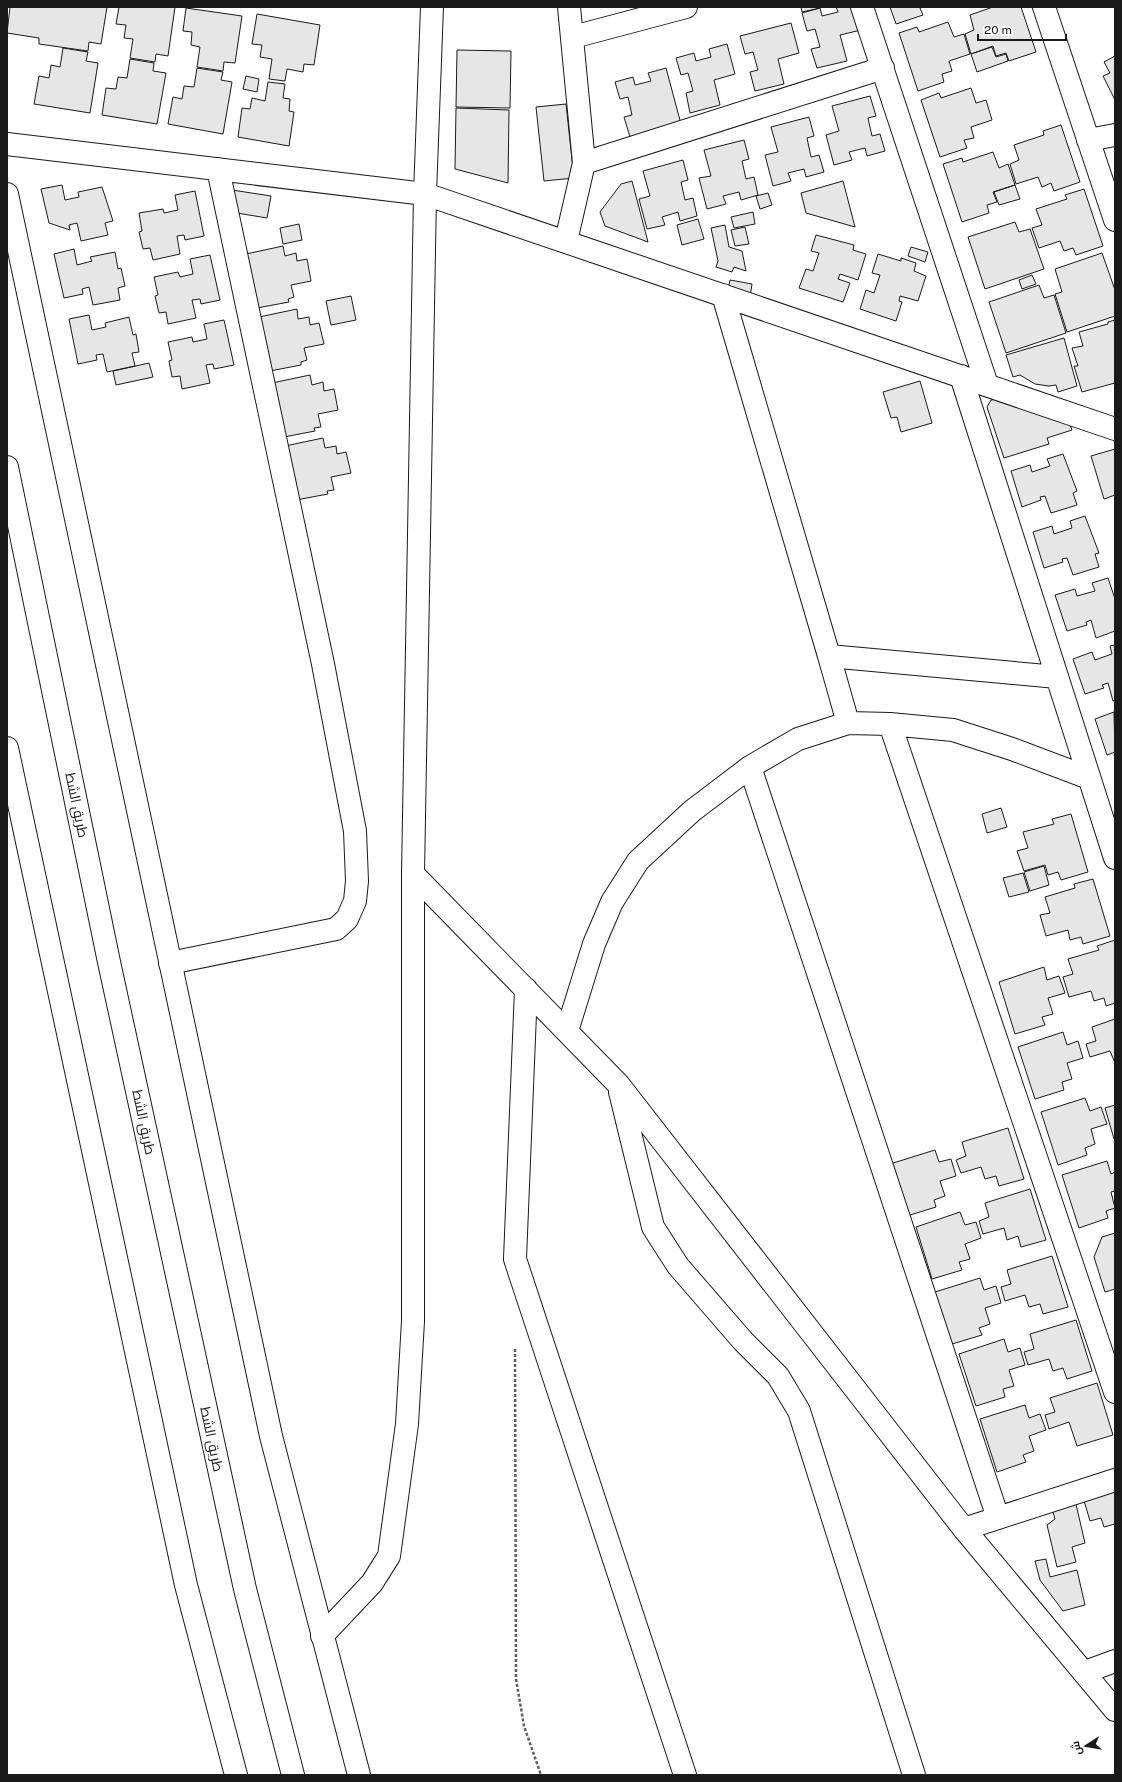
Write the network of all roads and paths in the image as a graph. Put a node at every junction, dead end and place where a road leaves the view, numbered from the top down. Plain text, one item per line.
1 (432, 7) edge
2 (570, 7) edge
3 (686, 7) edge
4 (862, 7) edge
5 (1044, 7) edge
6 (573, 37) junction
7 (882, 68) junction
8 (1115, 135) edge
9 (1088, 140) junction
10 (7, 144) edge
11 (584, 163) junction
12 (218, 169) junction
13 (7, 194) edge
14 (425, 194) junction
15 (1115, 220) edge
16 (566, 242) junction
17 (723, 295) junction
18 (961, 376) junction
19 (987, 385) junction
20 (1115, 429) edge
21 (7, 467) edge
22 (829, 656) junction
23 (1057, 677) junction
24 (848, 723) junction
25 (890, 724) junction
26 (7, 748) edge
27 (750, 767) junction
28 (1089, 778) junction
29 (1115, 858) edge
30 (413, 874) junction
31 (170, 963) junction
32 (526, 989) junction
33 (566, 1031) junction
34 (619, 1085) junction
35 (515, 1346) dead end
36 (1115, 1392) edge
37 (1115, 1480) edge
38 (998, 1518) junction
39 (964, 1529) junction
40 (322, 1636) junction
41 (1115, 1661) edge
42 (1085, 1672) junction
43 (1115, 1710) edge
44 (236, 1775) edge
45 (293, 1775) edge
46 (359, 1775) edge
47 (541, 1775) edge
48 (685, 1775) edge
49 (914, 1775) edge

1 - 14 street
2 - 6 street
3 - 6 street
4 - 7 street
5 - 9 street
6 - 11 street
7 - 11 street
7 - 19 street
8 - 9 street
9 - 15 street
10 - 12 street
11 - 16 street
12 - 14 street
12 - 31 street
13 - 31 street
14 - 16 street
14 - 30 street
16 - 17 street
17 - 18 street
17 - 22 street
18 - 19 street
18 - 23 street
19 - 20 street
21 - 45 street, طريق الشط
22 - 23 street
22 - 24 street
23 - 28 street
24 - 25 street
24 - 27 street
25 - 28 street
25 - 36 street
26 - 44 street
27 - 33 street
27 - 38 street
28 - 29 street
30 - 32 street
30 - 40 street
31 - 40 street
32 - 33 street
32 - 48 street
33 - 34 street
34 - 39 street
34 - 49 street
35 - 47 path
37 - 38 street
38 - 39 street
39 - 42 street
40 - 46 street
41 - 42 street
42 - 43 street

